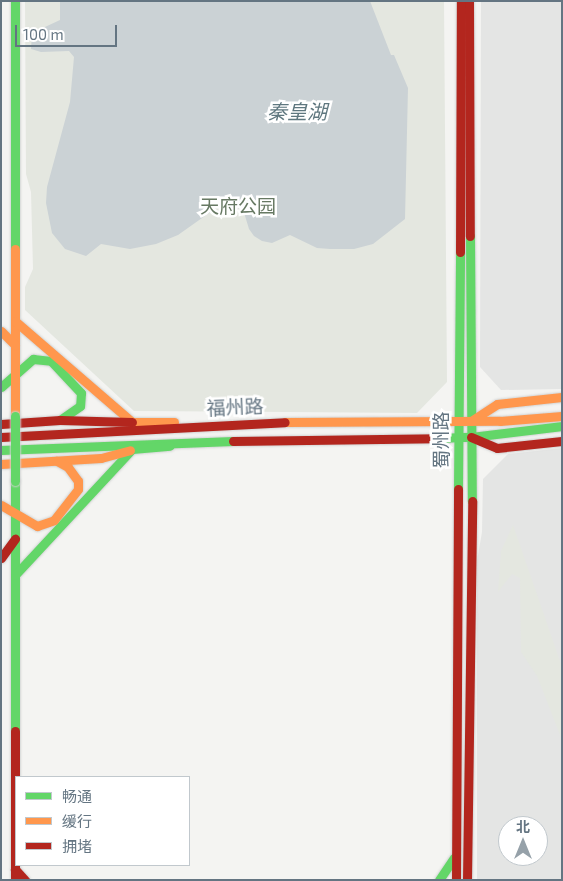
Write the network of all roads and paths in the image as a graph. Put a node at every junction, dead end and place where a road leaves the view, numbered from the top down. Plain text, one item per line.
1 (15, 1) edge
2 (461, 1) edge
3 (469, 1) edge
4 (15, 321) junction
5 (1, 332) edge
6 (15, 345) junction
7 (15, 374) junction
8 (1, 387) edge
9 (562, 396) edge
10 (562, 416) edge
11 (60, 420) junction
12 (458, 421) junction
13 (471, 421) junction
14 (132, 422) junction
15 (244, 422) junction
16 (1, 424) edge
17 (562, 426) edge
18 (1, 437) edge
19 (458, 437) junction
20 (471, 437) junction
21 (234, 441) junction
22 (562, 441) edge
23 (132, 449) junction
24 (1, 450) edge
25 (57, 461) junction
26 (1, 464) edge
27 (1, 505) edge
28 (15, 515) junction
29 (15, 539) junction
30 (1, 558) edge
31 (15, 575) junction
32 (455, 856) junction
33 (15, 869) junction
34 (15, 880) edge
35 (25, 880) edge
36 (439, 880) edge
37 (456, 880) edge
38 (467, 880) edge

1 - 4 main road
2 - 12 main road, 蜀州路
3 - 13 main road, 蜀州路
4 - 6 main road
4 - 14 main road
5 - 6 main road
6 - 7 main road
7 - 8 main road
7 - 11 main road
7 - 28 main road, bridge
9 - 13 main road
10 - 13 main road, 福州路
11 - 14 main road
11 - 16 main road
12 - 13 main road, 福州路
12 - 15 main road, 福州路
12 - 19 main road, 蜀州路
13 - 20 main road, 蜀州路
14 - 15 main road
15 - 18 main road, 福州路
17 - 20 main road, 福州路
19 - 20 main road, 福州路
19 - 21 main road, 福州路
19 - 32 main road, 蜀州路
20 - 22 main road, 福州路
20 - 38 main road, 蜀州路
21 - 23 main road
21 - 24 main road, 福州路
23 - 25 main road
23 - 31 main road
25 - 26 main road
25 - 28 main road
27 - 28 main road
28 - 29 main road
29 - 30 main road
29 - 31 main road
31 - 33 main road
32 - 36 main road
32 - 37 main road, 蜀州路
33 - 34 main road
33 - 35 main road

